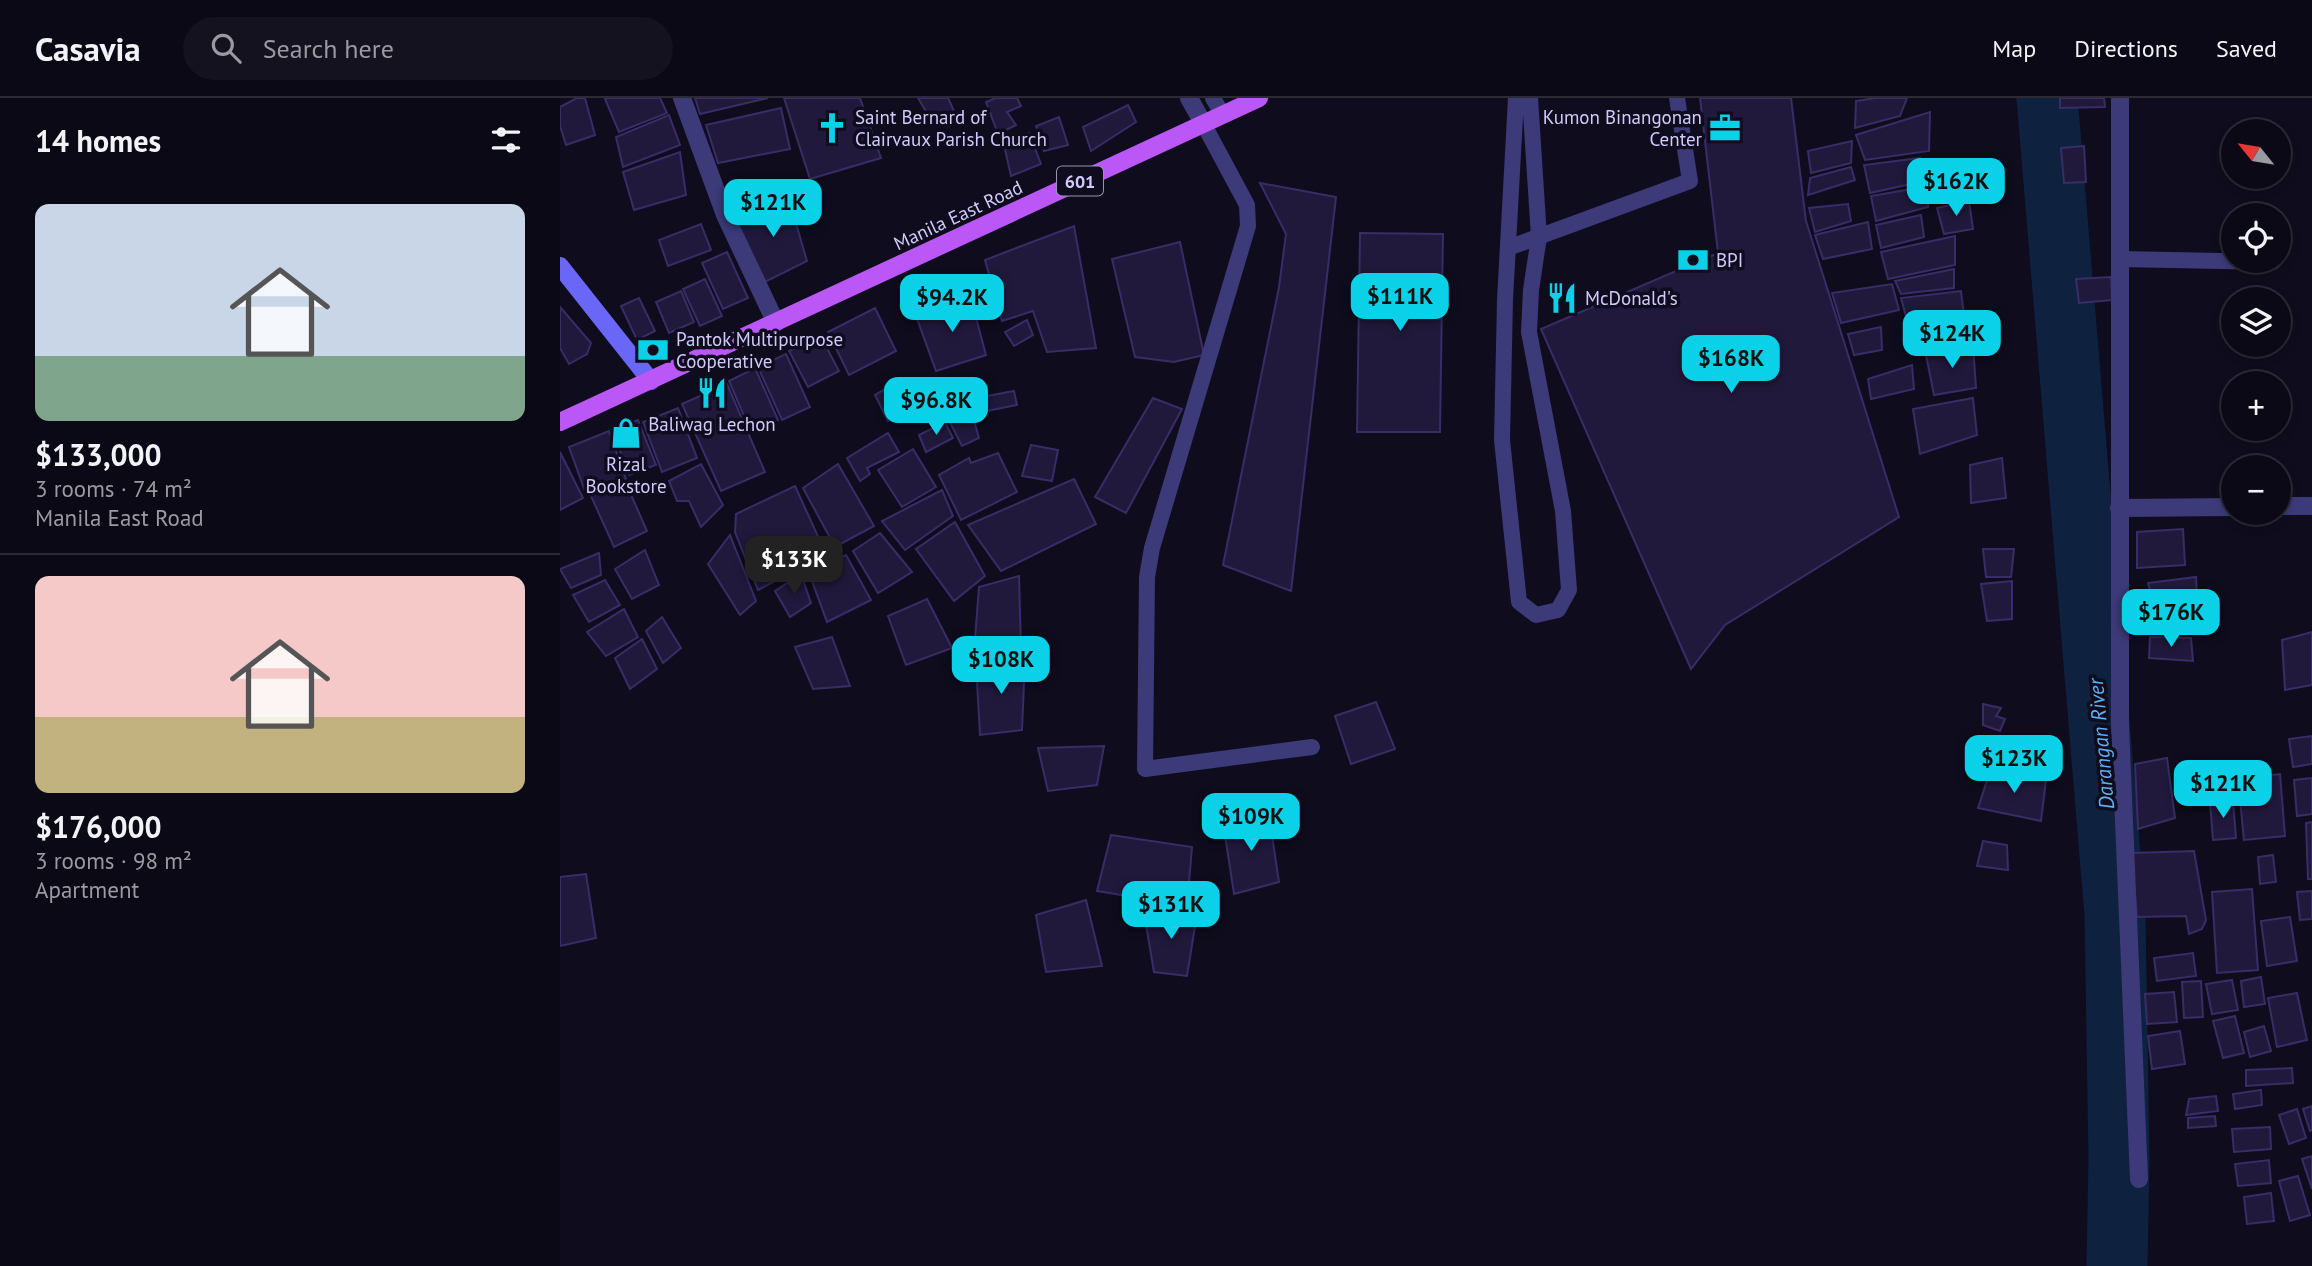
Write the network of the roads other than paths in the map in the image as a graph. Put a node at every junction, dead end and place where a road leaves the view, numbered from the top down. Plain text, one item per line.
1 (682, 98) edge
2 (1189, 98) edge
3 (1213, 98) edge
4 (1259, 98) edge
5 (1516, 98) edge
6 (1530, 98) edge
7 (1676, 98) edge
8 (2120, 98) edge
9 (1223, 114) junction
10 (1203, 123) junction
11 (1539, 237) junction
12 (1508, 248) junction
13 (2119, 259) junction
14 (2221, 261) edge
15 (560, 266) edge
16 (776, 323) junction
17 (651, 381) junction
18 (560, 422) edge
19 (2291, 506) edge
20 (2312, 506) edge
21 (2221, 507) edge
22 (2119, 508) junction
23 (1312, 747) dead end
24 (2139, 1179) dead end

1 - 16 street
2 - 10 street
3 - 9 lane
4 - 9 main road, Manila East Road / 601
5 - 12 lane
6 - 11 lane
7 - 11 lane
8 - 13 street
9 - 10 main road, Manila East Road / 601
10 - 16 main road, Manila East Road / 601
10 - 23 lane
11 - 12 lane
11 - 12 lane
13 - 14 lane
13 - 22 street
15 - 17 street
16 - 17 main road, Manila East Road / 601
17 - 18 main road, Manila East Road / 601
19 - 20 street
21 - 22 street
22 - 24 street

